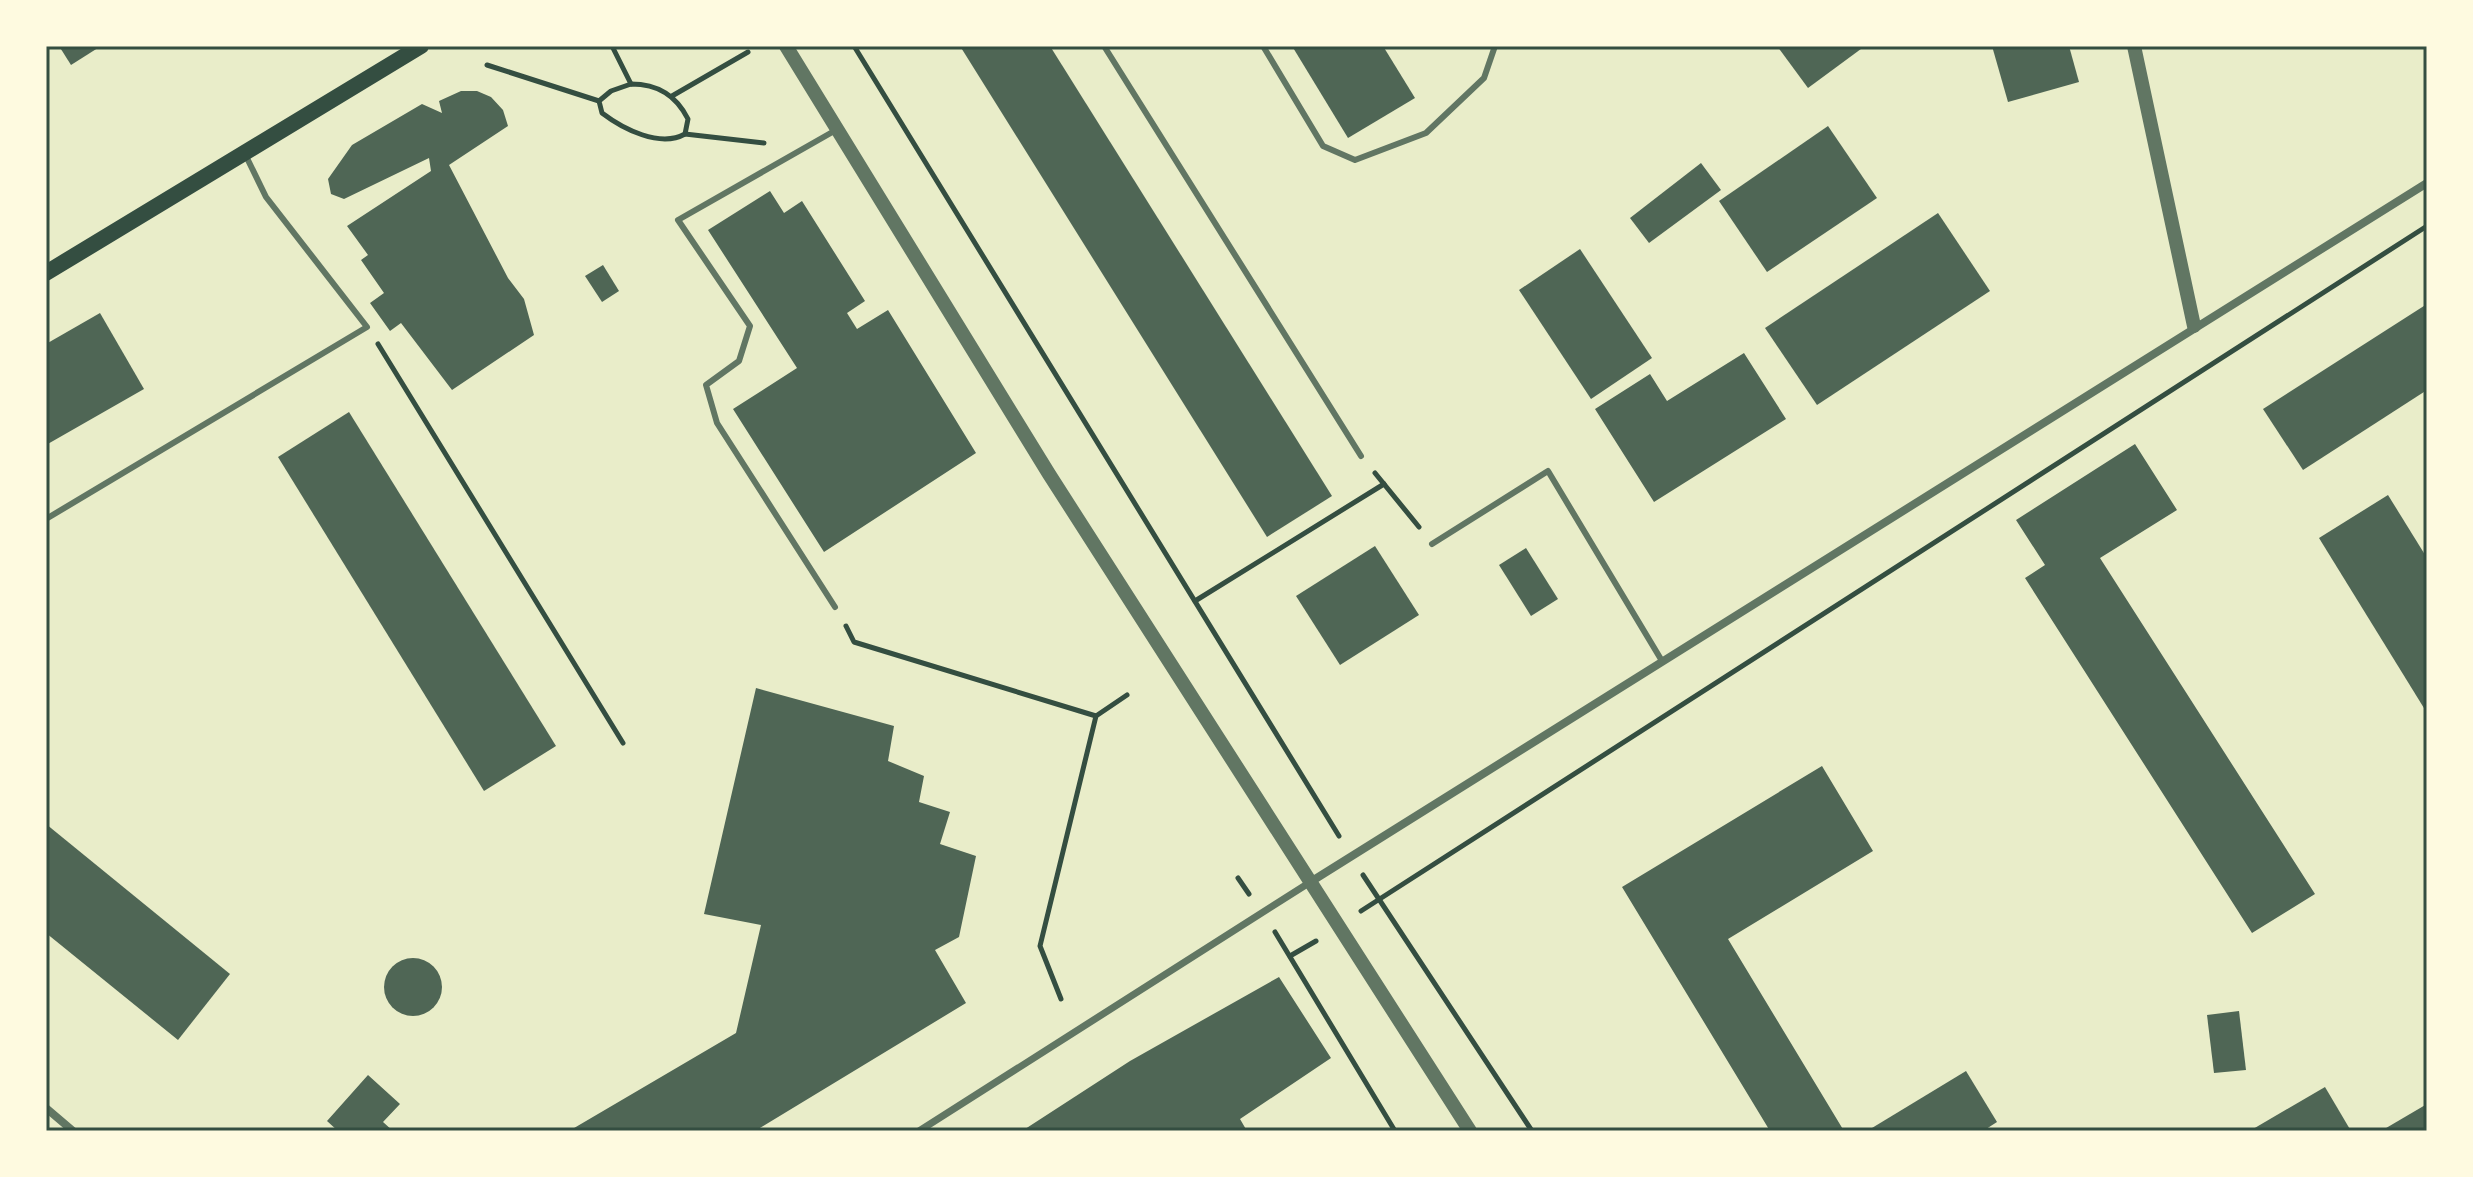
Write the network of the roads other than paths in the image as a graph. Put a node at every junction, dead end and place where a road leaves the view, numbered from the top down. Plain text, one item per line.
1 (421, 46) edge
2 (786, 46) edge
3 (1104, 46) edge
4 (1263, 46) edge
5 (1495, 46) edge
6 (2134, 46) edge
7 (836, 130) junction
8 (245, 153) junction
9 (2427, 183) edge
10 (46, 273) edge
11 (2194, 326) junction
12 (1361, 456) road end
13 (46, 519) edge
14 (1432, 544) road end
15 (835, 607) road end
16 (1662, 661) junction
17 (1312, 881) junction
18 (46, 1108) edge
19 (73, 1131) edge
20 (919, 1131) edge
21 (1470, 1131) edge

1 - 8 main road
2 - 7 street
3 - 12 lane
4 - 5 lane
6 - 11 street
7 - 15 lane
7 - 17 street
8 - 10 main road
8 - 13 lane
9 - 11 street
11 - 16 street
14 - 16 lane
16 - 17 street
17 - 20 street
17 - 21 street
18 - 19 street

